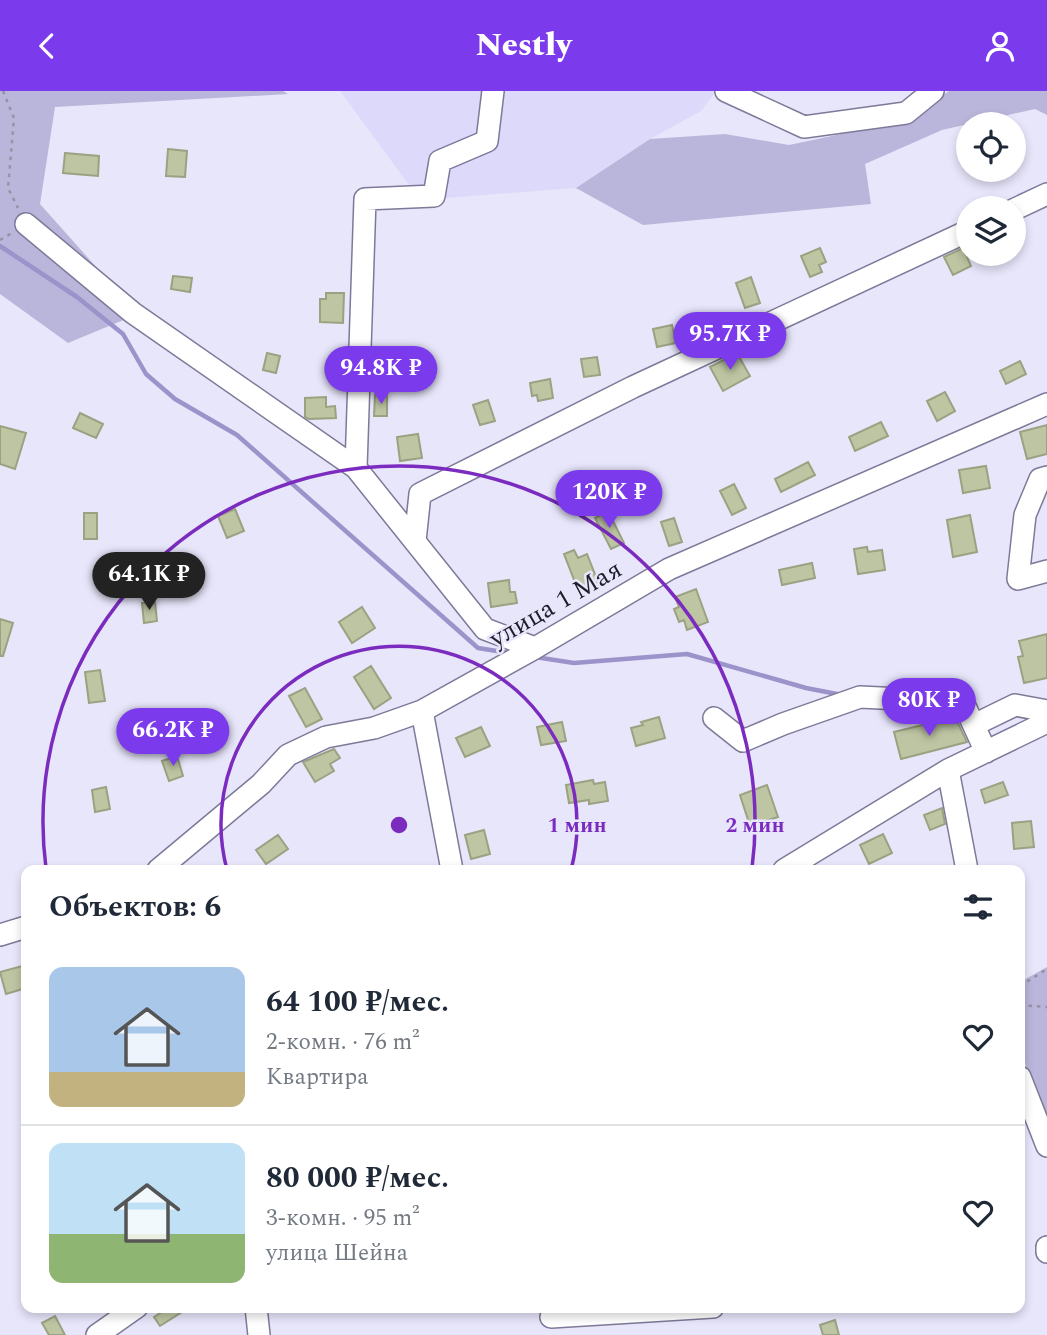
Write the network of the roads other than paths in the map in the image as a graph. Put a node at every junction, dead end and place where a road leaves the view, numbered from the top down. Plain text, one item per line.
1 (493, 91) edge
2 (726, 91) edge
3 (933, 91) edge
4 (1047, 194) edge
5 (1026, 204) edge
6 (26, 224) road end
7 (956, 237) edge
8 (1047, 404) edge
9 (356, 468) junction
10 (1047, 477) edge
11 (415, 541) junction
12 (1047, 571) edge
13 (535, 648) junction
14 (422, 711) junction
15 (1047, 711) edge
16 (714, 718) dead end
17 (1047, 722) edge
18 (974, 725) junction
19 (986, 752) junction
20 (948, 770) junction
21 (164, 865) edge
22 (451, 865) edge
23 (792, 865) edge
24 (966, 865) edge
25 (21, 929) edge
26 (0, 935) edge
27 (1025, 1090) edge
28 (1047, 1146) edge
29 (128, 1313) edge
30 (257, 1313) edge
31 (638, 1313) edge
32 (551, 1320) edge
33 (97, 1335) edge
34 (259, 1335) edge

1 - 9 street
2 - 3 street
4 - 5 street
6 - 9 street
7 - 11 street
8 - 13 street, улица 1 Мая
9 - 11 street
10 - 12 street
11 - 13 street
13 - 14 street, улица 1 Мая
14 - 21 street, улица 1 Мая
14 - 22 street
15 - 18 street
16 - 18 street
17 - 19 street
18 - 19 street
19 - 20 street
20 - 23 street
20 - 24 street
25 - 26 street
27 - 28 street
29 - 33 street
30 - 34 street
31 - 32 street

